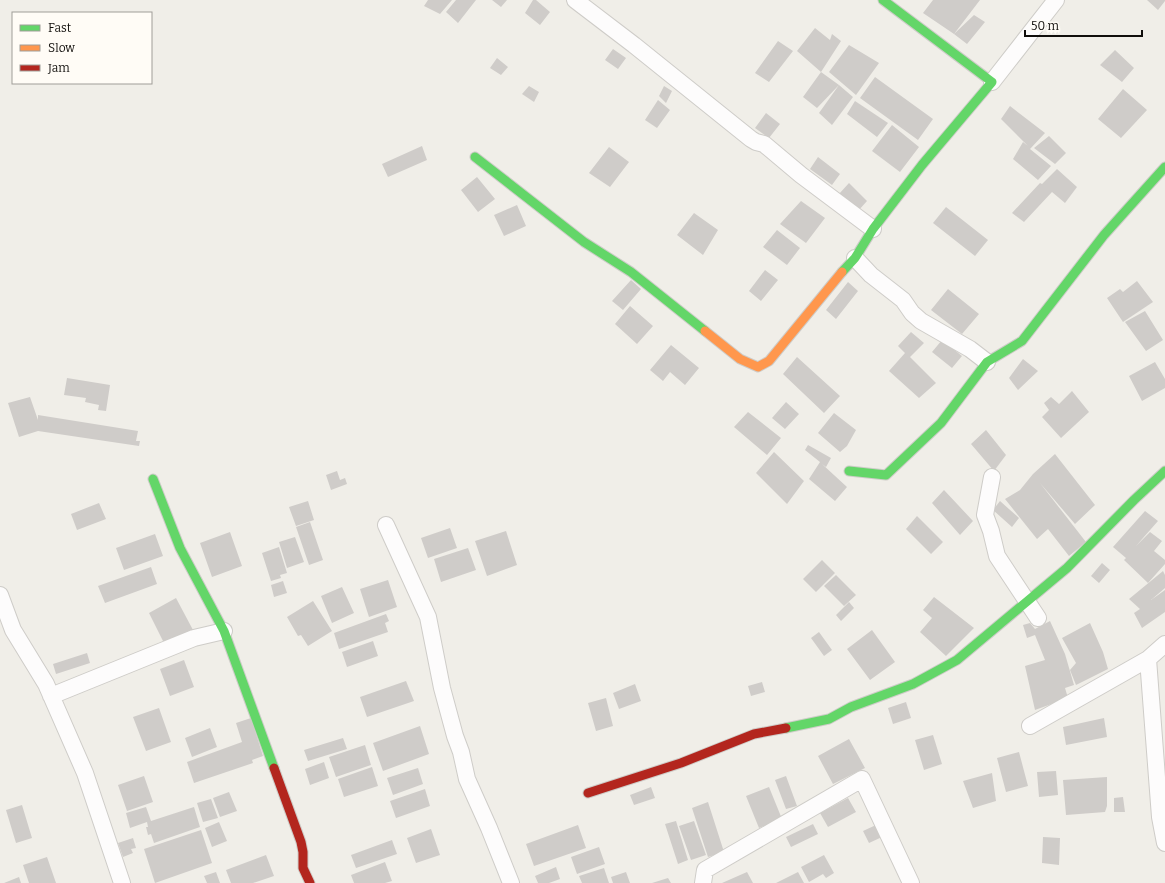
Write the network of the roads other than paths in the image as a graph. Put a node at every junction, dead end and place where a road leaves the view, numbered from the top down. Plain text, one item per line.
1 (575, 0) edge
2 (883, 0) edge
3 (1056, 0) edge
4 (992, 82) junction
5 (475, 157) dead end
6 (1165, 166) edge
7 (873, 229) junction
8 (855, 258) junction
9 (987, 362) junction
10 (849, 471) dead end
11 (1165, 471) edge
12 (992, 477) dead end
13 (153, 479) dead end
14 (386, 525) dead end
15 (0, 595) edge
16 (1028, 602) junction
17 (1038, 618) dead end
18 (224, 631) junction
19 (1165, 644) edge
20 (1148, 659) junction
21 (51, 696) junction
22 (1030, 726) dead end
23 (588, 793) dead end
24 (1165, 843) edge
25 (122, 883) edge
26 (310, 883) edge
27 (511, 883) edge
28 (702, 883) edge
29 (911, 883) edge

1 - 7 street
2 - 4 street
3 - 4 street
4 - 7 street
5 - 8 street
6 - 9 street
7 - 8 street
8 - 9 street
9 - 10 street
11 - 16 street
12 - 16 street
13 - 18 street
14 - 27 street
15 - 21 street
16 - 17 street
16 - 23 street
18 - 21 street
18 - 26 street
19 - 20 street
20 - 22 street
20 - 24 street
21 - 25 street
28 - 29 street

